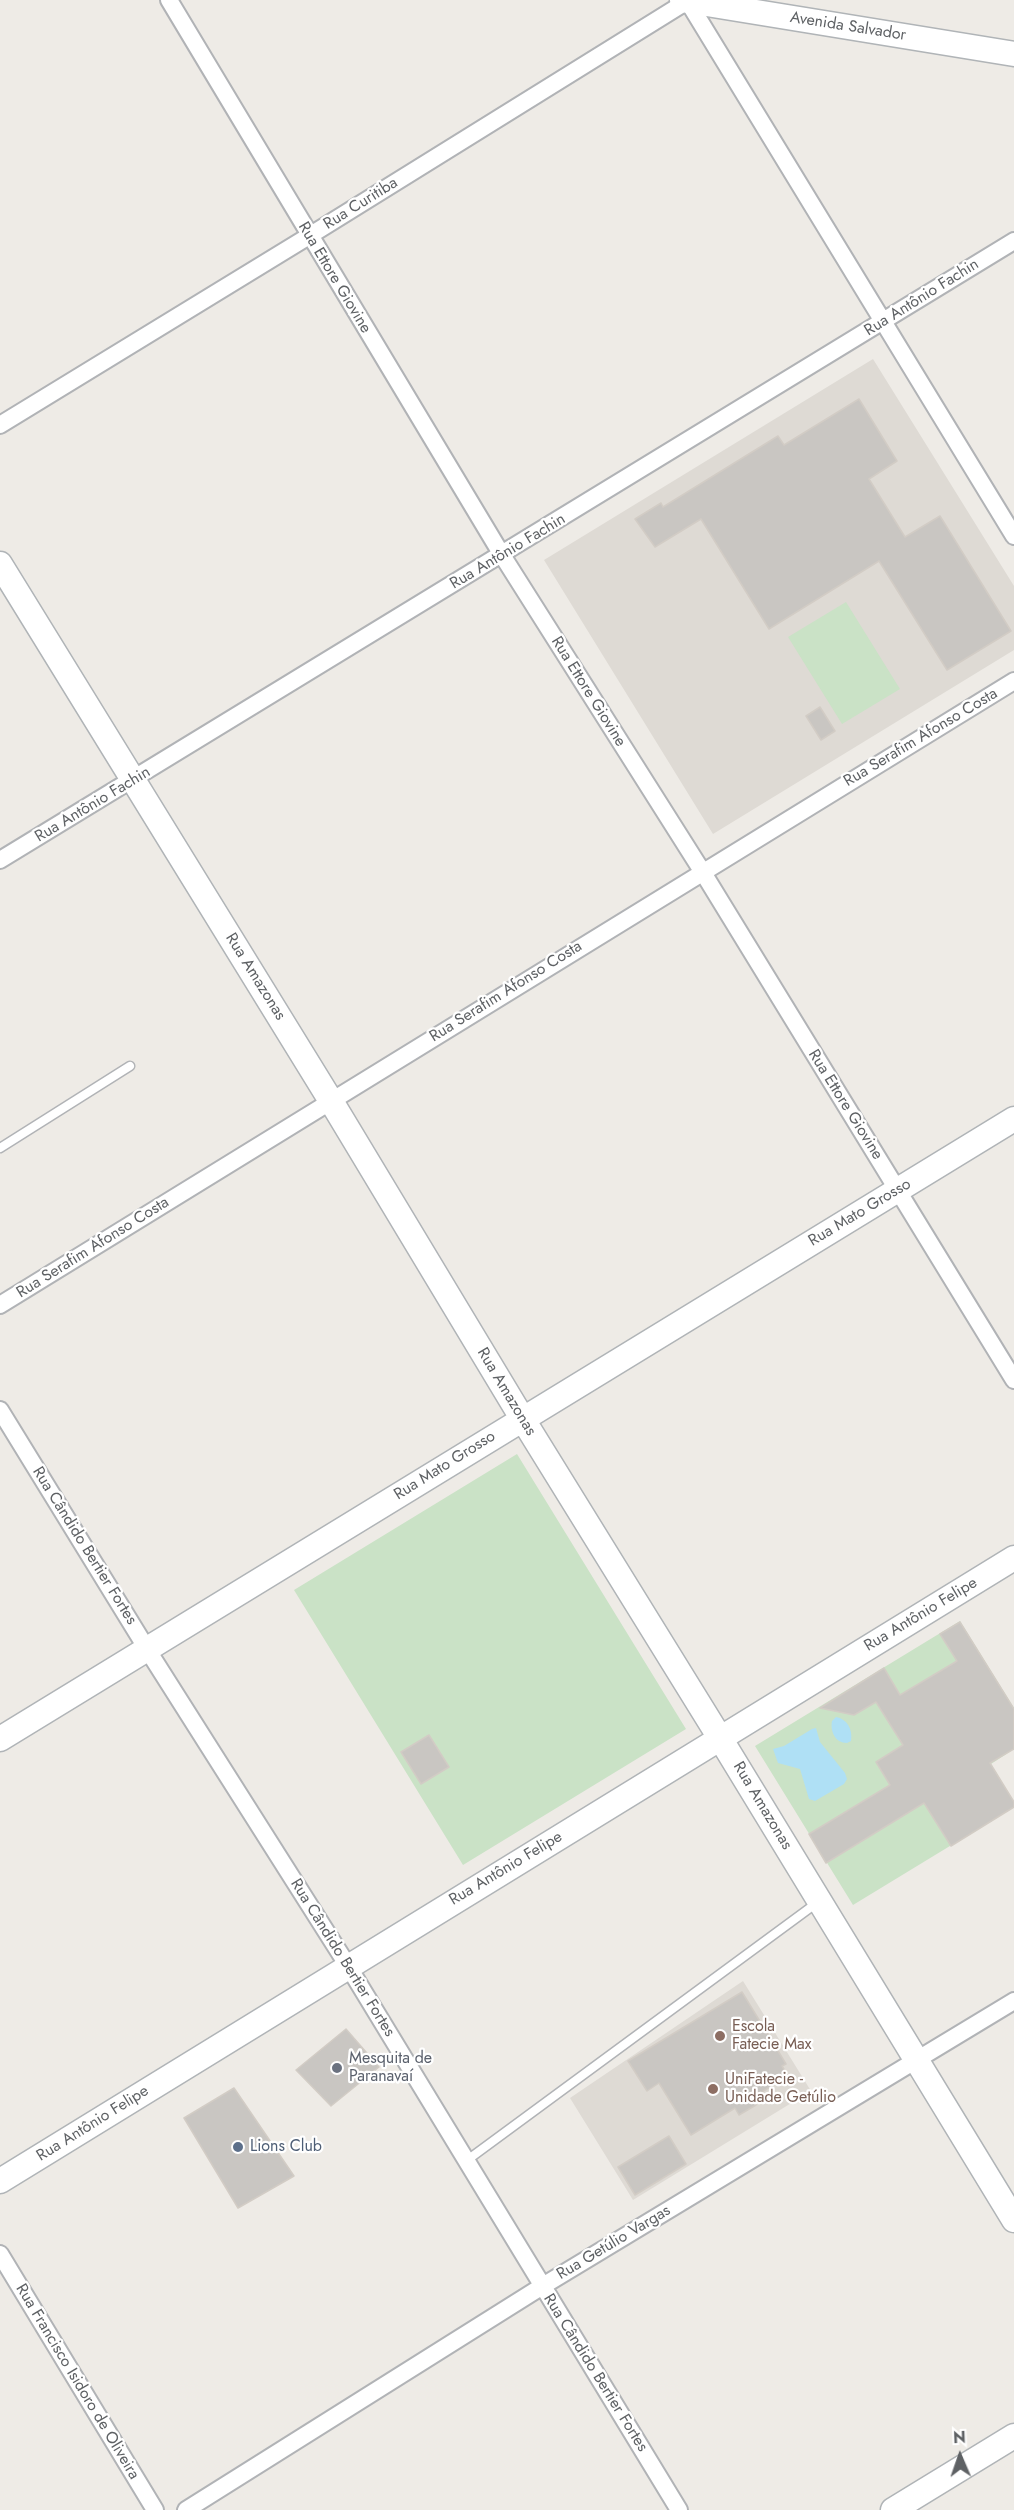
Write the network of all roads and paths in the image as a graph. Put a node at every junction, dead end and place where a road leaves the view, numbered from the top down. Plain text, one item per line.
1 (169, 0) edge
2 (686, 0) edge
3 (1014, 54) edge
4 (309, 236) junction
5 (1014, 241) edge
6 (883, 322) junction
7 (0, 424) edge
8 (1014, 536) edge
9 (502, 555) junction
10 (0, 564) edge
11 (1014, 681) edge
12 (134, 780) junction
13 (0, 860) edge
14 (702, 871) junction
15 (130, 1066) dead end
16 (331, 1101) junction
17 (1014, 1119) edge
18 (0, 1148) edge
19 (898, 1190) junction
20 (0, 1305) edge
21 (1014, 1380) edge
22 (0, 1410) edge
23 (522, 1419) junction
24 (1014, 1558) edge
25 (147, 1649) junction
26 (720, 1738) junction
27 (0, 1739) edge
28 (820, 1900) junction
29 (348, 1966) junction
30 (1014, 2001) edge
31 (917, 2061) junction
32 (465, 2161) junction
33 (0, 2181) edge
34 (1014, 2220) edge
35 (0, 2254) edge
36 (541, 2287) junction
37 (1014, 2436) edge
38 (155, 2510) edge
39 (186, 2510) edge
40 (679, 2510) edge
41 (893, 2510) edge

1 - 4 street, Rua Ettore Giovine
2 - 3 street, Avenida Salvador
2 - 4 street, Rua Curitiba
2 - 6 street
4 - 7 street, Rua Curitiba
4 - 9 street, Rua Ettore Giovine
5 - 6 street, Rua Antônio Fachin
6 - 8 street
6 - 9 street, Rua Antônio Fachin
9 - 12 street, Rua Antônio Fachin
9 - 14 street, Rua Ettore Giovine
10 - 12 street, Rua Amazonas
11 - 14 street, Rua Serafim Afonso Costa
12 - 13 street, Rua Antônio Fachin
12 - 16 street, Rua Amazonas
14 - 16 street, Rua Serafim Afonso Costa
14 - 19 street, Rua Ettore Giovine
15 - 18 lane
16 - 20 street, Rua Serafim Afonso Costa
16 - 23 street, Rua Amazonas
17 - 19 street, Rua Mato Grosso
19 - 21 street, Rua Ettore Giovine
19 - 23 street, Rua Mato Grosso
22 - 25 street, Rua Cândido Bertier Fortes
23 - 25 street, Rua Mato Grosso
23 - 26 street, Rua Amazonas
24 - 26 street, Rua Antônio Felipe
25 - 27 street, Rua Mato Grosso
25 - 29 street, Rua Cândido Bertier Fortes
26 - 28 street, Rua Amazonas
26 - 29 street, Rua Antônio Felipe
28 - 31 street, Rua Amazonas
28 - 32 lane
29 - 32 street, Rua Cândido Bertier Fortes
29 - 33 street, Rua Antônio Felipe
30 - 31 street, Rua Getúlio Vargas
31 - 34 street, Rua Amazonas
31 - 36 street, Rua Getúlio Vargas
32 - 36 street, Rua Cândido Bertier Fortes
35 - 38 street, Rua Francisco Isidoro de Oliveira
36 - 39 street, Rua Getúlio Vargas
36 - 40 street, Rua Cândido Bertier Fortes
37 - 41 street

